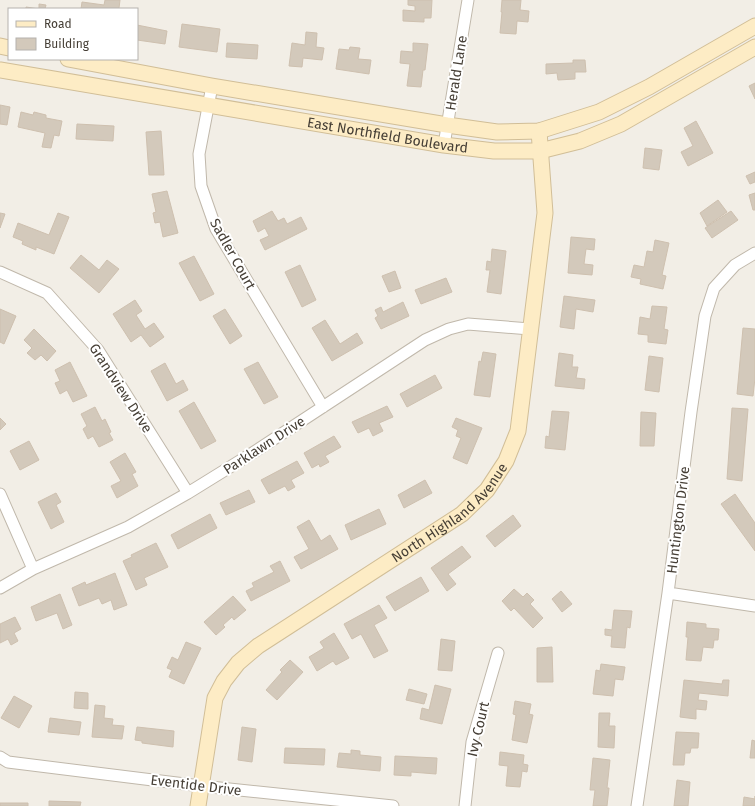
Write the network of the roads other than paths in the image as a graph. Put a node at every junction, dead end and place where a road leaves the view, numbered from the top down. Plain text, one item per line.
1 (468, 0) edge
2 (755, 26) edge
3 (755, 47) edge
4 (73, 60) edge
5 (0, 70) edge
6 (212, 86) junction
7 (208, 106) junction
8 (447, 125) junction
9 (539, 131) junction
10 (444, 145) junction
11 (540, 151) junction
12 (755, 253) edge
13 (0, 272) edge
14 (530, 329) junction
15 (323, 407) junction
16 (188, 493) junction
17 (0, 494) edge
18 (33, 569) junction
19 (0, 588) edge
20 (668, 593) junction
21 (755, 606) edge
22 (498, 653) dead end
23 (0, 757) edge
24 (201, 786) junction
25 (198, 806) edge
26 (393, 806) edge
27 (465, 806) edge
28 (637, 806) edge

1 - 8 street, Herald Lane
2 - 9 main road, East Northfield Boulevard
3 - 11 main road, East Northfield Boulevard
4 - 6 main road, East Northfield Boulevard
5 - 7 main road, East Northfield Boulevard
6 - 7 street, Sadler Court
6 - 8 main road, East Northfield Boulevard
7 - 10 main road, East Northfield Boulevard
7 - 15 street, Sadler Court
8 - 9 main road, East Northfield Boulevard
8 - 10 street, Herald Lane
9 - 11 main road, North Highland Avenue
10 - 11 main road, East Northfield Boulevard
11 - 14 main road, North Highland Avenue
12 - 20 street, Huntington Drive
13 - 16 street, Grandview Drive
14 - 15 street, Parklawn Drive
14 - 24 main road, North Highland Avenue
15 - 16 street, Parklawn Drive
16 - 18 street, Parklawn Drive
17 - 18 street
18 - 19 street, Parklawn Drive
20 - 21 street
20 - 28 street, Huntington Drive
22 - 27 street, Ivy Court
23 - 24 street, Eventide Drive
24 - 25 main road, North Highland Avenue
24 - 26 street, Eventide Drive

